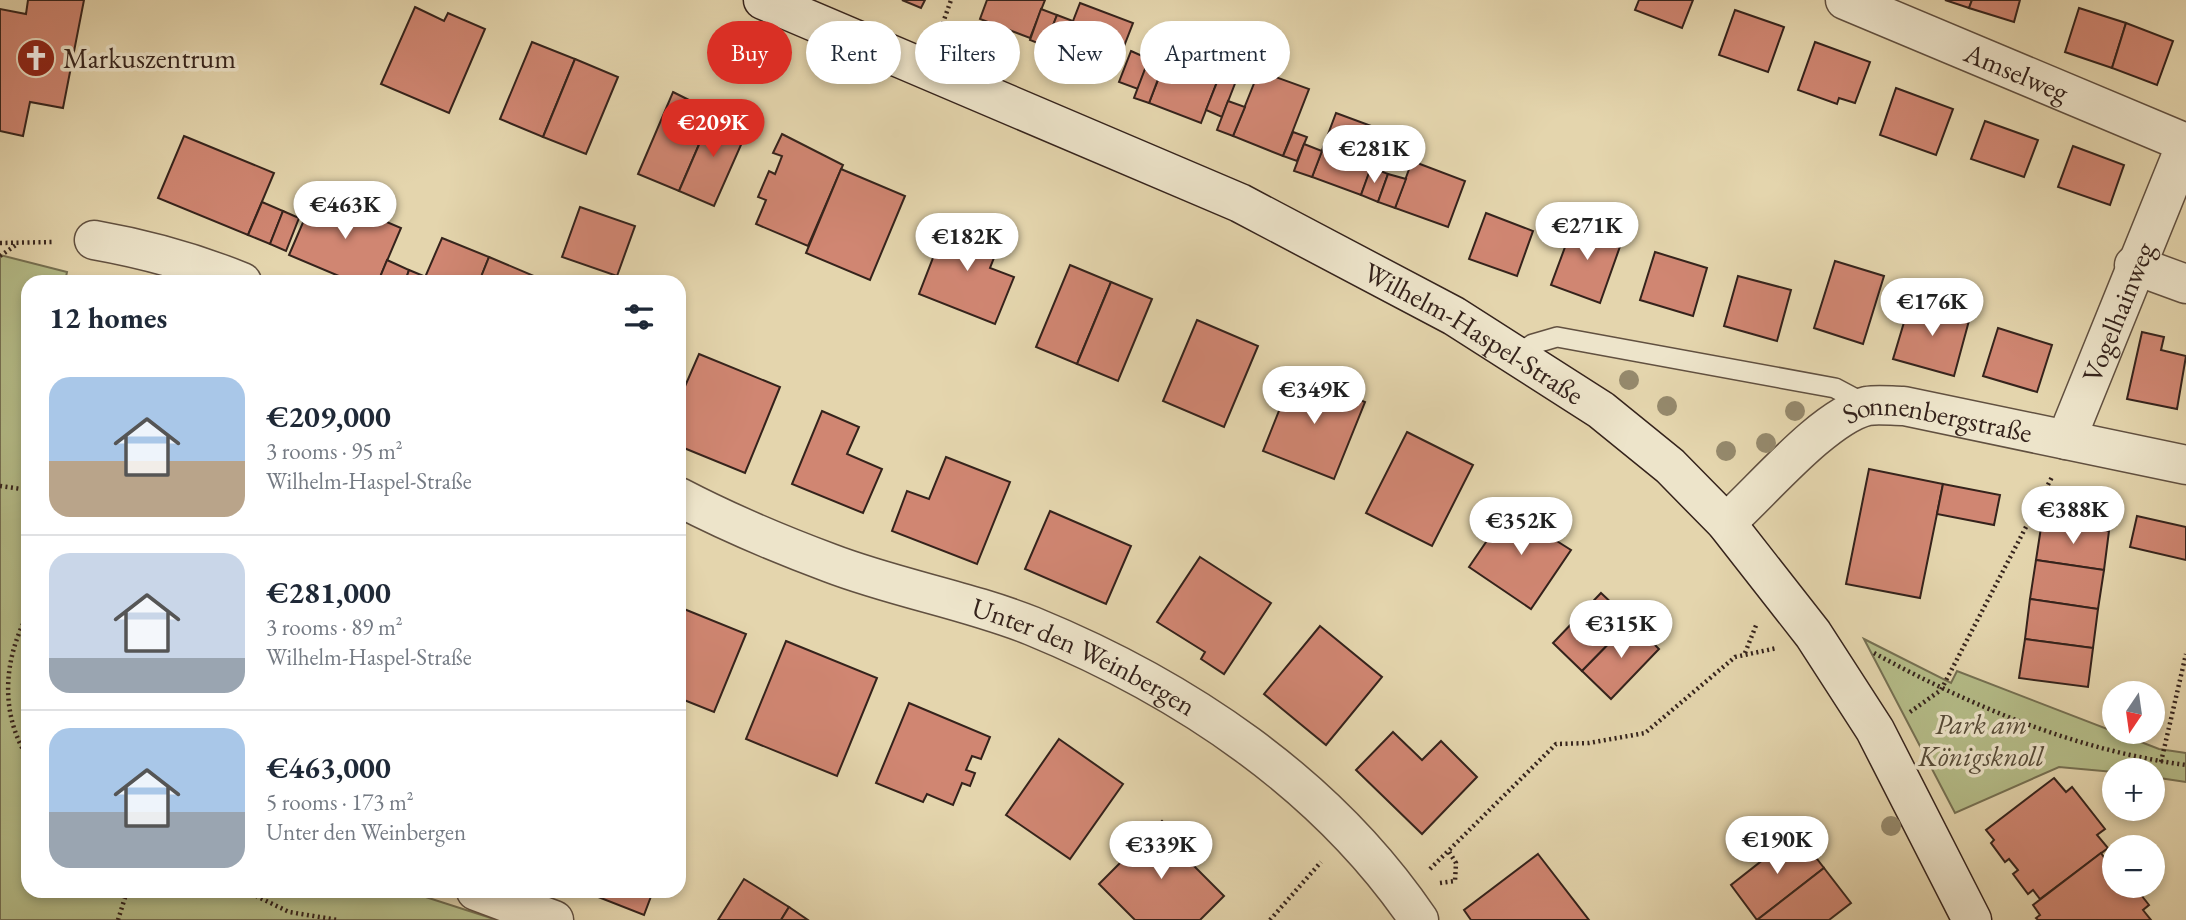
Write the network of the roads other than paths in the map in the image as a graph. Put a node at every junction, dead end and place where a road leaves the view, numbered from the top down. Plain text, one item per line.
1 (763, 0) edge
2 (1844, 0) edge
3 (2186, 144) edge
4 (94, 240) road end
5 (2134, 265) junction
6 (225, 275) edge
7 (2186, 284) edge
8 (1518, 354) junction
9 (1868, 406) junction
10 (2066, 440) junction
11 (2186, 465) edge
12 (686, 500) edge
13 (1726, 523) junction
14 (496, 898) edge
15 (554, 920) edge
16 (1419, 920) edge
17 (1972, 920) edge

1 - 8 street, Wilhelm-Haspel-Straße
2 - 3 street, Amselweg
3 - 5 street, Vogelhainweg
4 - 6 street
5 - 7 street
5 - 10 street, Vogelhainweg
8 - 9 lane
8 - 13 street, Wilhelm-Haspel-Straße
9 - 10 street, Sonnenbergstraße
9 - 13 street, Sonnenbergstraße
10 - 11 street, Sonnenbergstraße
12 - 16 street, Unter den Weinbergen
13 - 17 street, Wilhelm-Haspel-Straße
14 - 15 street

